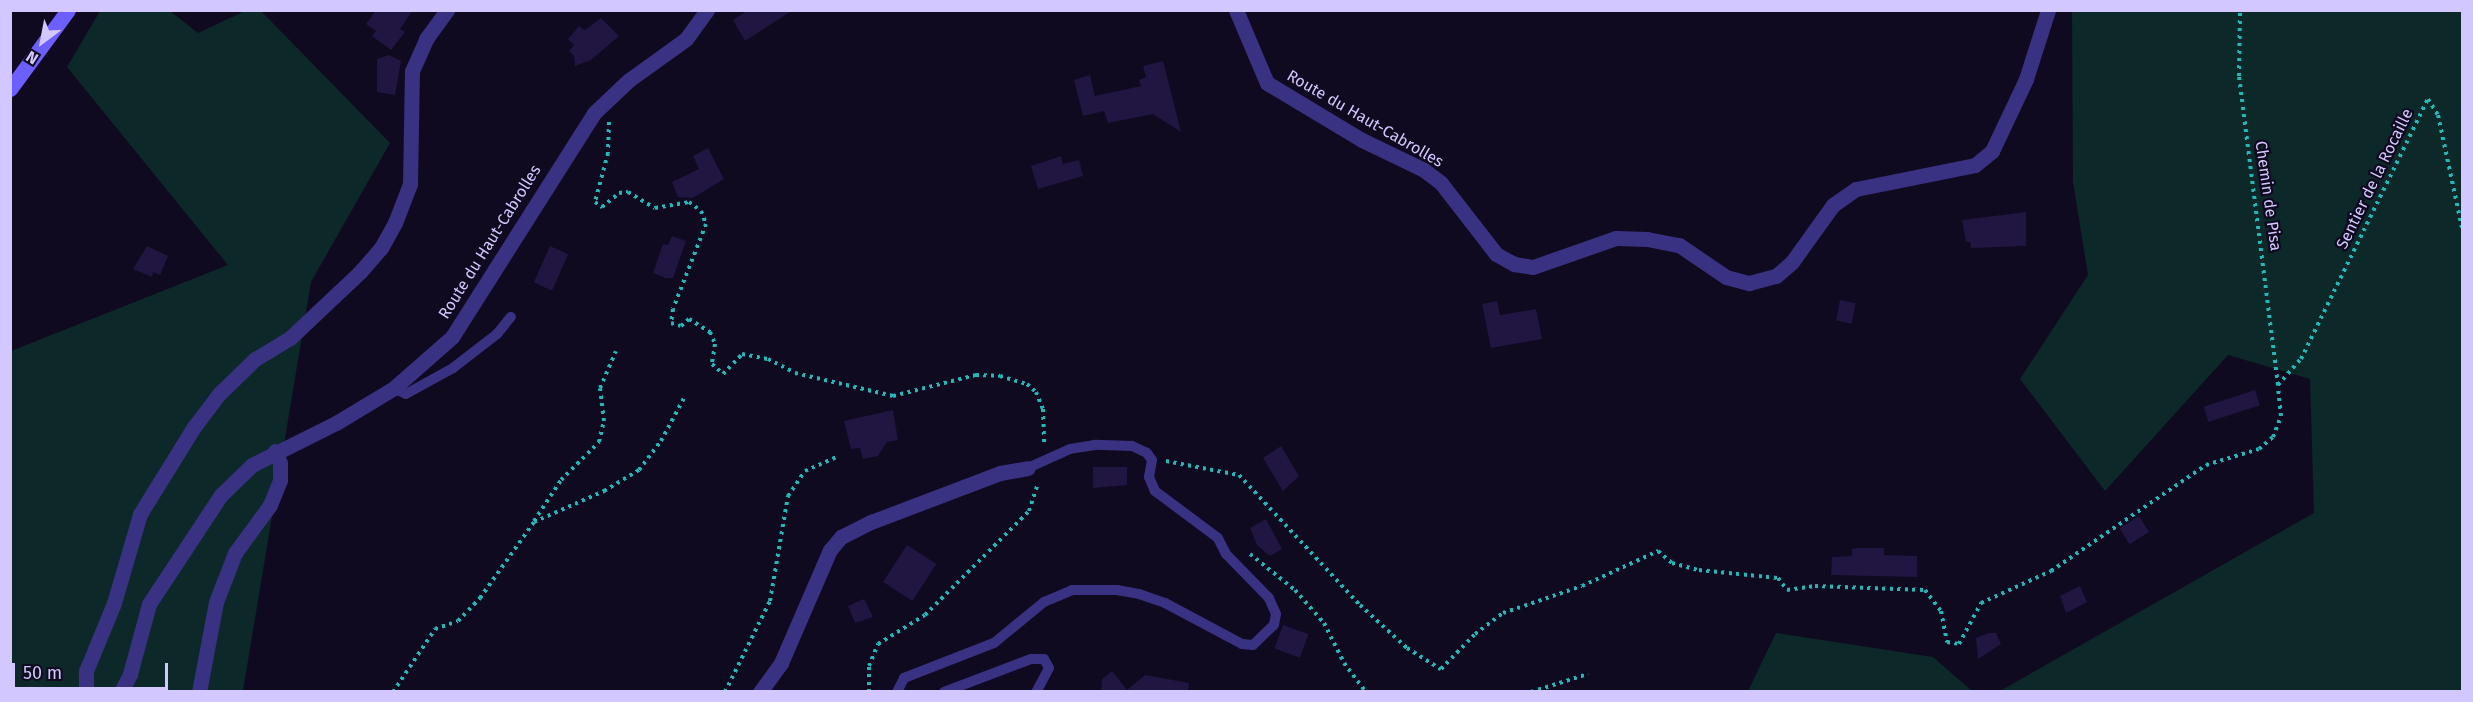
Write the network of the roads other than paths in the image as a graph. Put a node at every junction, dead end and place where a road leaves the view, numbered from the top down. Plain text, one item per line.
1 (69, 10) edge
2 (447, 10) edge
3 (707, 10) edge
4 (1236, 10) edge
5 (2048, 10) edge
6 (10, 89) edge
7 (511, 317) dead end
8 (394, 388) junction
9 (275, 451) junction
10 (1028, 468) joint
11 (86, 692) edge
12 (121, 692) edge
13 (199, 692) edge
14 (760, 692) edge
15 (897, 692) edge
16 (944, 692) edge
17 (1036, 692) edge

1 - 6 street
2 - 11 street
3 - 8 street, Route du Haut-Cabrolles
4 - 5 street, Route du Haut-Cabrolles
7 - 8 lane
8 - 9 street, Route du Haut-Cabrolles
9 - 12 street, Route du Haut-Cabrolles
9 - 13 street
10 - 14 street
10 - 15 lane
16 - 17 lane

